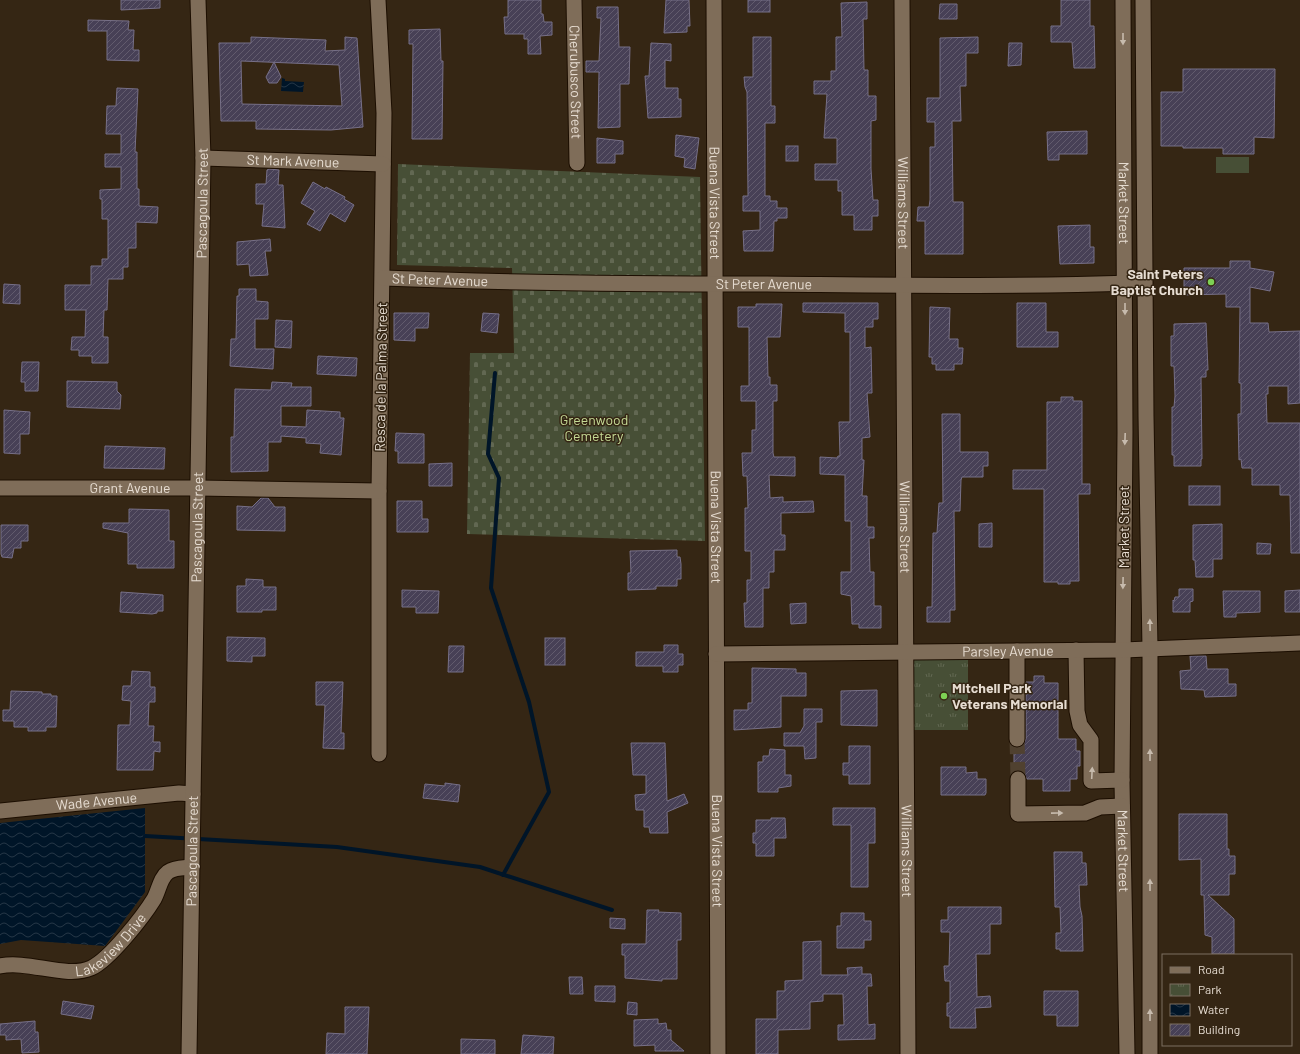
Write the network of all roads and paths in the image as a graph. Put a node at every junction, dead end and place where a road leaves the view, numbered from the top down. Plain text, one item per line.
1 (198, 0) edge
2 (378, 0) edge
3 (574, 0) edge
4 (714, 0) edge
5 (902, 0) edge
6 (1123, 7) edge
7 (1143, 7) edge
8 (203, 158) junction
9 (576, 163) dead end
10 (383, 164) junction
11 (383, 278) junction
12 (1145, 283) junction
13 (715, 284) junction
14 (1124, 284) junction
15 (904, 285) junction
16 (0, 488) edge
17 (198, 488) junction
18 (379, 491) junction
19 (1300, 643) edge
20 (1150, 648) junction
21 (1076, 650) junction
22 (1123, 650) junction
23 (1017, 651) junction
24 (906, 652) junction
25 (716, 654) junction
26 (1017, 739) tunnel mouth
27 (379, 754) dead end
28 (1018, 779) tunnel mouth
29 (1122, 780) junction
30 (193, 794) junction
31 (1122, 806) junction
32 (0, 811) edge
33 (192, 867) junction
34 (0, 966) edge
35 (189, 1054) edge
36 (718, 1054) edge
37 (908, 1054) edge
38 (1127, 1054) edge
39 (1150, 1054) edge

1 - 8 street, Pascagoula Street
2 - 10 street, Resca de la Palma Street
3 - 9 street, Cherubusco Street
4 - 13 street, Buena Vista Street
5 - 15 street, Williams Street
6 - 7 street
6 -> 14 street, Market Street
7 - 12 street, Market Street
8 - 10 street, St Mark Avenue
8 - 17 street, Pascagoula Street
10 - 11 street, Resca de la Palma Street
11 - 13 street, St Peter Avenue
11 - 18 street, Resca de la Palma Street
12 - 14 street, St Peter Avenue
20 -> 12 street, Market Street
13 - 15 street, St Peter Avenue
13 - 25 street, Buena Vista Street
14 - 15 street, St Peter Avenue
14 -> 22 street, Market Street
15 - 24 street, Williams Street
16 - 17 street, Grant Avenue
17 - 18 street, Grant Avenue
17 - 30 street, Pascagoula Street
18 - 27 street, Resca de la Palma Street
19 - 20 street, Parsley Avenue
20 - 22 street, Parsley Avenue
39 -> 20 street, Market Street
21 - 22 street, Parsley Avenue
21 - 23 street, Parsley Avenue
29 -> 21 street
22 - 29 street, Market Street
23 - 24 street, Parsley Avenue
23 - 26 street
24 - 25 street, Parsley Avenue
24 - 37 street, Williams Street
25 - 36 street, Buena Vista Street
28 -> 31 street
29 - 31 street, Market Street
30 - 32 street, Wade Avenue
30 - 33 street, Pascagoula Street
31 - 38 street, Market Street
33 - 34 street, Lakeview Drive
33 - 35 street, Pascagoula Street

